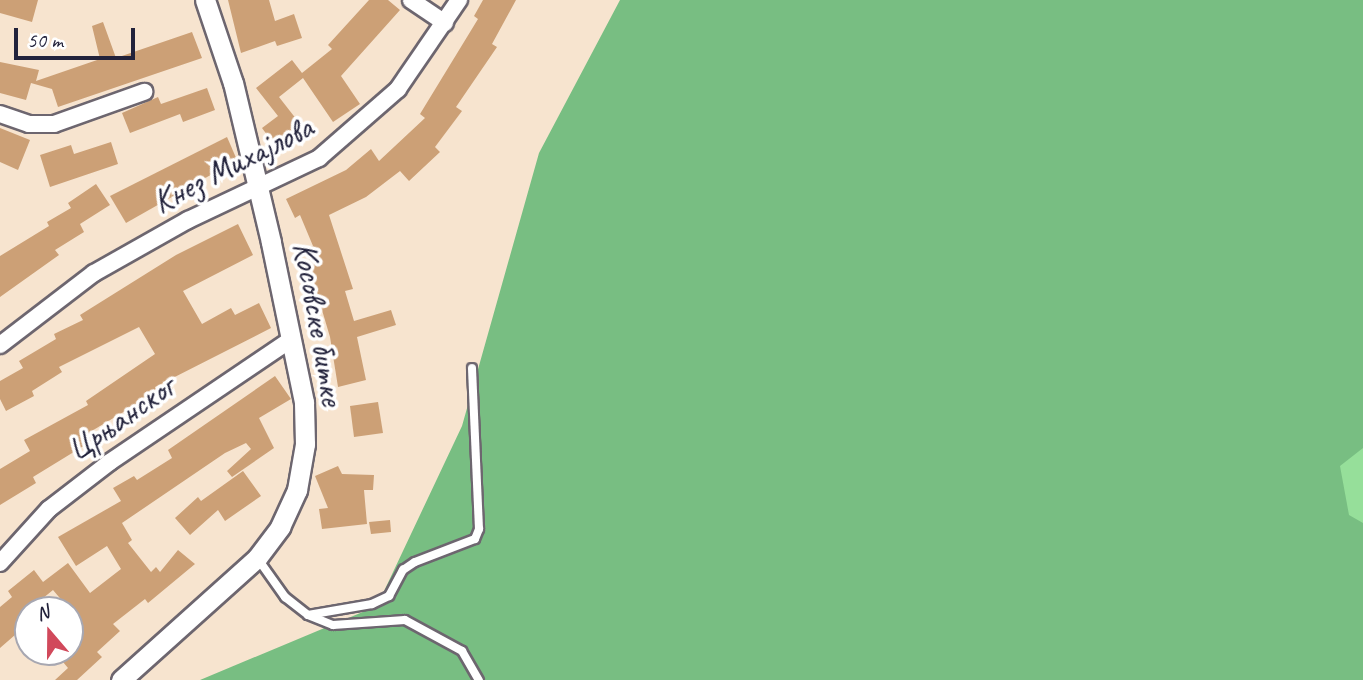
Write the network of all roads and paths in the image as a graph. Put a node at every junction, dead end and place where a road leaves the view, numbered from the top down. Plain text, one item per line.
1 (205, 0) edge
2 (411, 0) edge
3 (459, 0) edge
4 (445, 23) junction
5 (144, 92) dead end
6 (0, 114) edge
7 (258, 186) junction
8 (290, 341) junction
9 (0, 345) edge
10 (472, 368) dead end
11 (257, 558) junction
12 (0, 563) edge
13 (308, 615) junction
14 (121, 680) edge
15 (480, 680) edge

1 - 7 street, Косовске битке
2 - 4 street
3 - 4 street, Кнез Михајлова
4 - 7 street, Кнез Михајлова
5 - 6 street
7 - 8 street, Косовске битке
7 - 9 street, Кнез Михајлова
8 - 11 street, Косовске битке
8 - 12 street, Црњанског
10 - 13 lane
11 - 13 lane
11 - 14 street, Косовске битке
13 - 15 lane

